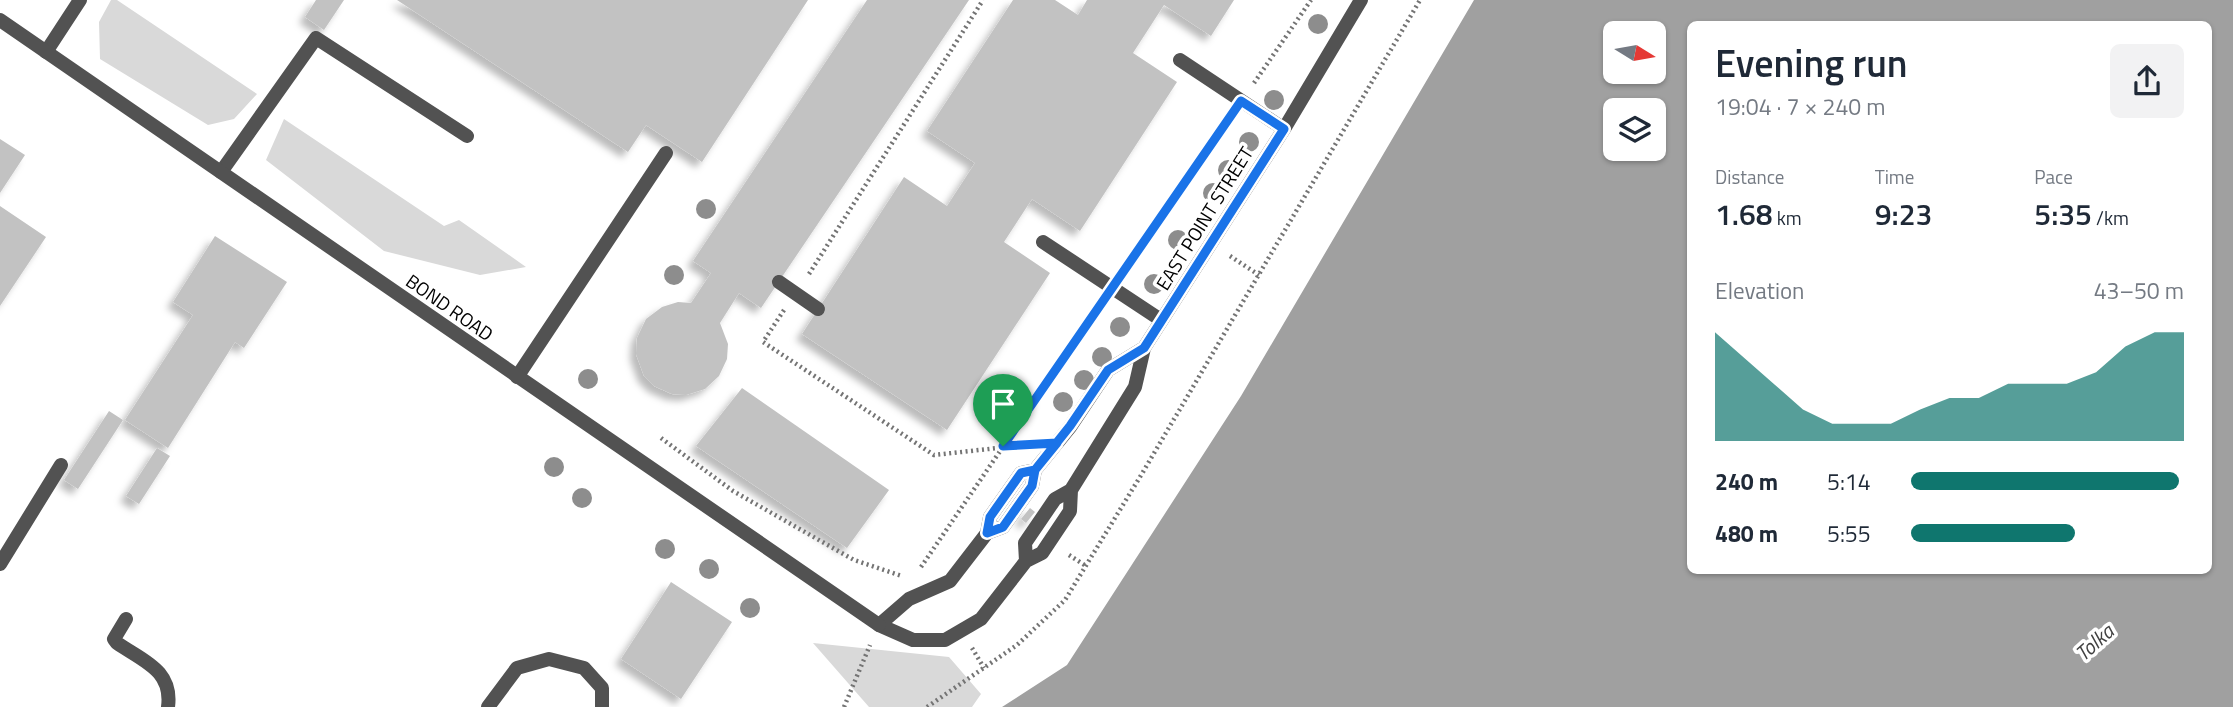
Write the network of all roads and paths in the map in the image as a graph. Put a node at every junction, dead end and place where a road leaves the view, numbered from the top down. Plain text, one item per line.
1 (80, 0) edge
2 (984, 0) edge
3 (1311, 0) edge
4 (1361, 0) edge
5 (1420, 0) edge
6 (0, 20) edge
7 (46, 51) junction
8 (1180, 60) dead end
9 (1241, 101) junction
10 (1284, 129) junction
11 (467, 136) dead end
12 (666, 153) dead end
13 (221, 172) junction
14 (1043, 242) dead end
15 (1210, 244) junction
16 (1259, 275) junction
17 (806, 278) dead end
18 (779, 282) dead end
19 (1112, 288) junction
20 (792, 299) dead end
21 (818, 309) dead end
22 (1161, 320) junction
23 (1144, 348) junction
24 (517, 377) junction
25 (661, 438) dead end
26 (1057, 443) junction
27 (1003, 446) junction
28 (61, 466) dead end
29 (0, 564) edge
30 (920, 568) dead end
31 (912, 580) dead end
32 (126, 619) dead end
33 (879, 625) junction
34 (168, 707) edge
35 (488, 707) edge
36 (602, 707) edge
37 (844, 707) edge
38 (927, 707) edge

1 - 7 street
2 - 17 path
3 - 9 path
4 - 10 street, EAST POINT STREET
5 - 16 path
6 - 7 street, BOND ROAD
7 - 13 street, BOND ROAD
8 - 9 street
9 - 10 street
9 - 19 path
10 - 15 street, EAST POINT STREET
11 - 13 street
12 - 24 street
13 - 24 street, BOND ROAD
14 - 19 street
15 - 16 path
15 - 22 street, EAST POINT STREET
16 - 38 path
18 - 21 street, bridge
19 - 22 street
19 - 27 path
20 - 27 path
22 - 23 street, EAST POINT STREET
23 - 26 street
23 - 33 street, BOND ROAD
24 - 33 street, BOND ROAD
25 - 31 path
26 - 27 path
26 - 33 street
27 - 30 path
28 - 29 street
32 - 34 street
33 - 37 path
35 - 36 street

